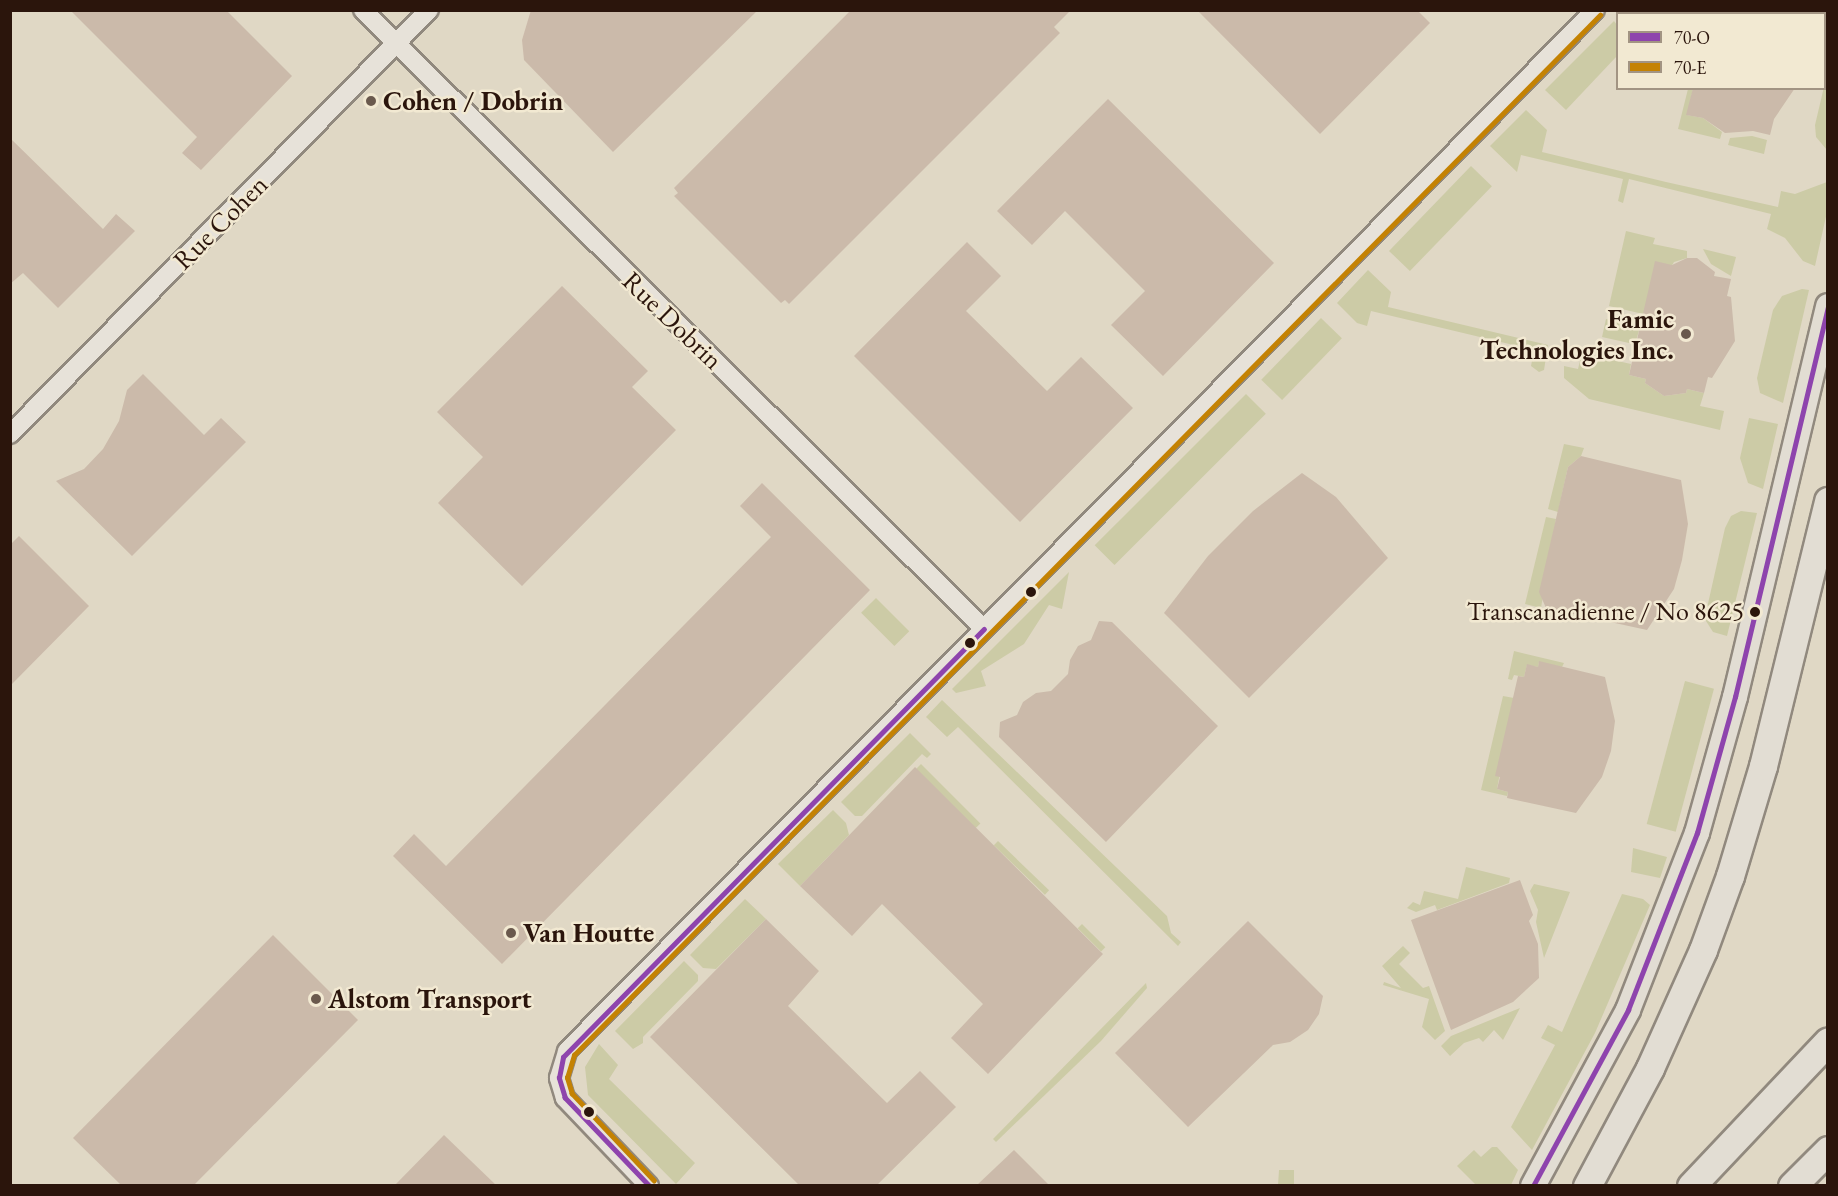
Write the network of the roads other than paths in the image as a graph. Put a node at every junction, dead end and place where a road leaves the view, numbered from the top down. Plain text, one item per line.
1 (363, 10) edge
2 (429, 10) edge
3 (1595, 10) edge
4 (396, 44) junction
5 (1827, 306) edge
6 (10, 434) edge
7 (1827, 501) edge
8 (984, 630) junction
9 (1827, 1041) edge
10 (1827, 1150) edge
11 (649, 1185) edge
12 (1533, 1185) edge
13 (1587, 1185) edge
14 (1691, 1185) edge
15 (1792, 1185) edge

1 - 4 street, Rue Dobrin
2 - 4 street, Rue Cohen
3 - 8 street
4 - 6 street, Rue Cohen
4 - 8 street, Rue Dobrin
5 - 12 main road
7 - 13 highway
8 - 11 street
9 - 14 highway
10 - 15 highway

